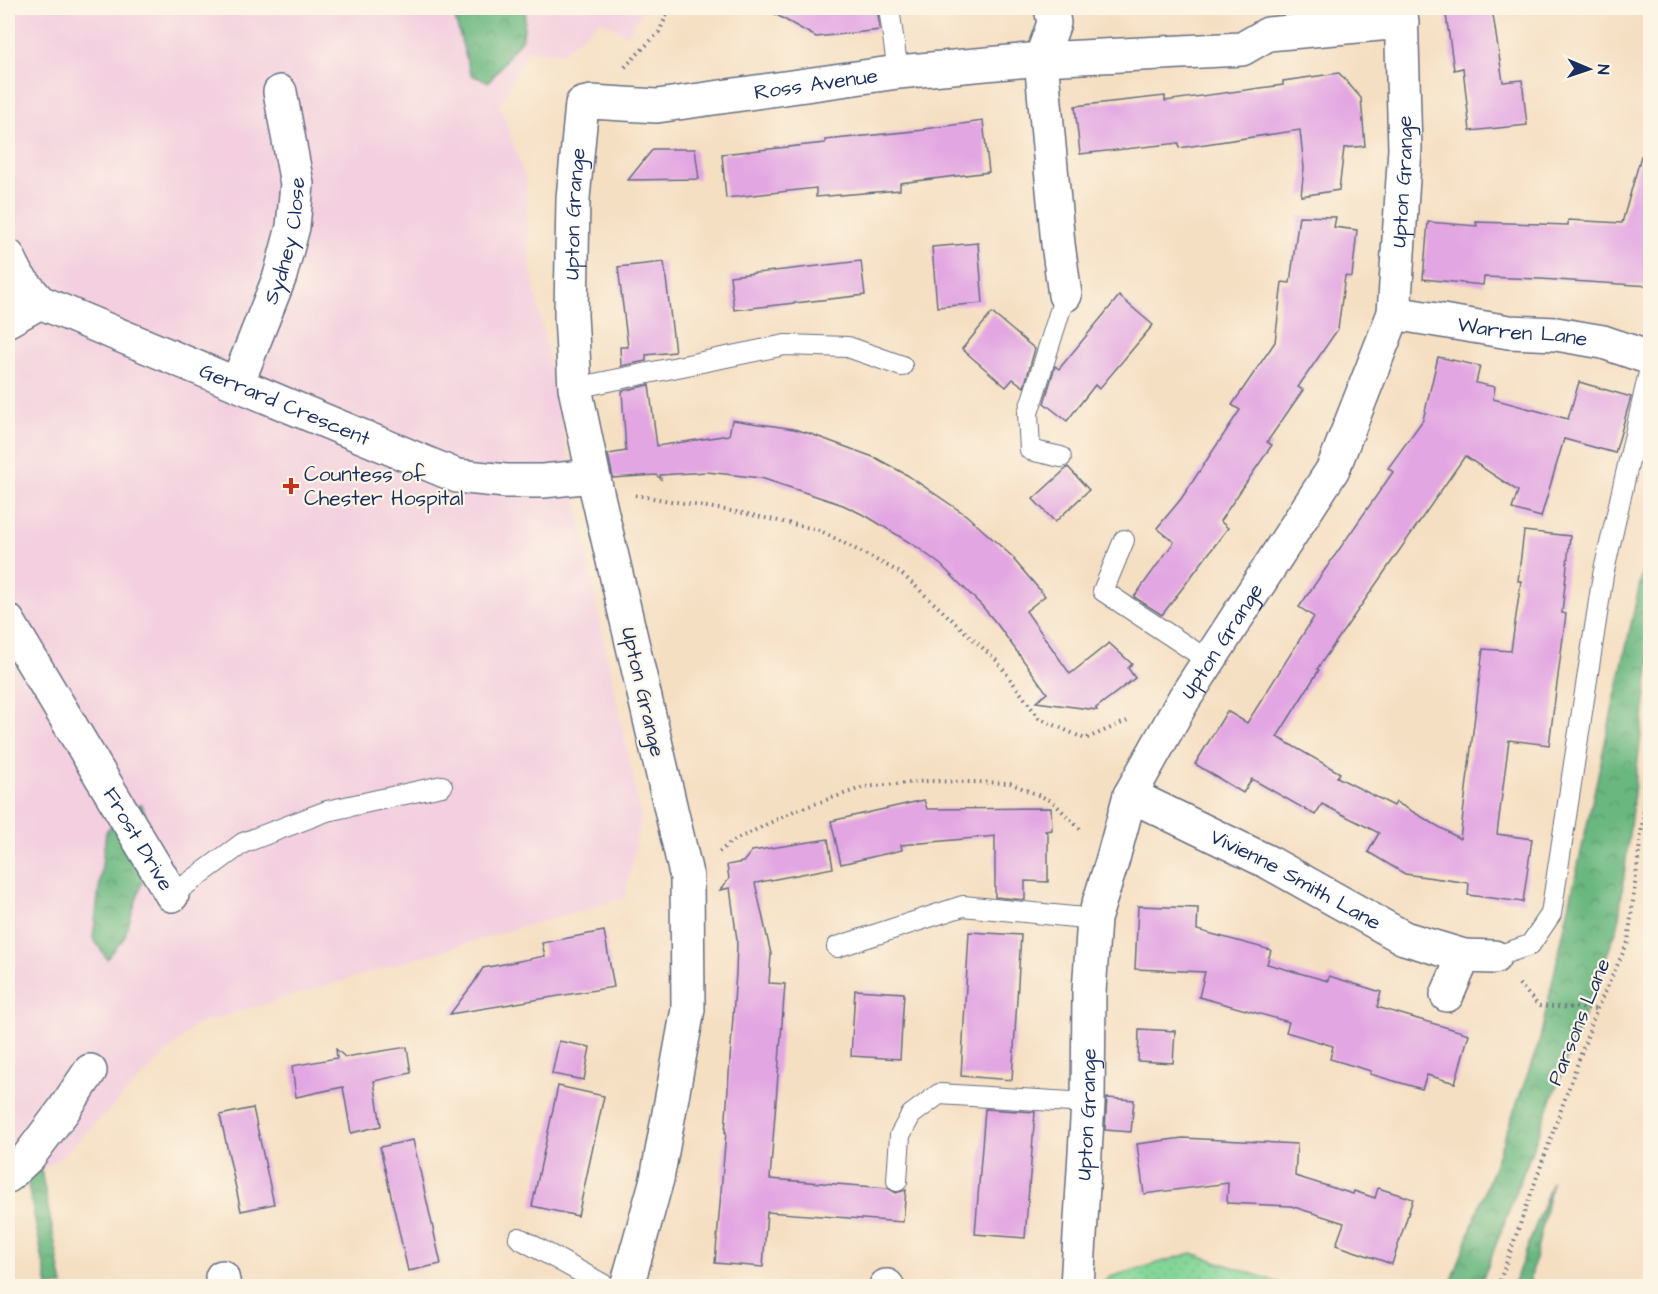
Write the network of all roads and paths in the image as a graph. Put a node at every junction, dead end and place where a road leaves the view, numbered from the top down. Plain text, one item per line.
1 (670, 8) edge
2 (889, 8) edge
3 (1051, 8) edge
4 (1402, 15) edge
5 (1041, 59) junction
6 (898, 72) junction
7 (280, 92) dead end
8 (591, 102) junction
9 (8, 256) edge
10 (1065, 295) joint
11 (40, 302) junction
12 (1394, 313) junction
13 (8, 320) edge
14 (1650, 358) edge
15 (902, 366) dead end
16 (1650, 368) edge
17 (237, 384) junction
18 (575, 388) junction
19 (1061, 457) dead end
20 (594, 482) junction
21 (1124, 540) dead end
22 (8, 621) edge
23 (1209, 661) junction
24 (1129, 721) dead end
25 (1650, 760) edge
26 (442, 786) dead end
27 (1130, 795) junction
28 (1112, 862) junction
29 (687, 878) junction
30 (172, 895) joint
31 (1094, 919) junction
32 (837, 947) dead end
33 (1479, 957) junction
34 (1447, 995) dead end
35 (1597, 1009) junction
36 (90, 1071) dead end
37 (1088, 1102) junction
38 (8, 1176) edge
39 (897, 1181) dead end
40 (519, 1238) dead end
41 (606, 1287) edge
42 (627, 1287) edge
43 (1077, 1287) edge
44 (1498, 1287) edge

1 - 8 path
2 - 6 lane
3 - 5 street
4 - 5 street, Ross Avenue
4 - 12 street, Upton Grange
5 - 6 street, Ross Avenue
5 - 10 street
6 - 8 street, Ross Avenue
7 - 17 street, Sydney Close
8 - 18 street, Upton Grange
9 - 11 street, Gerrard Crescent
10 - 19 lane
11 - 13 street
11 - 17 street, Gerrard Crescent
12 - 14 street, Warren Lane
12 - 23 street, Upton Grange
15 - 18 lane
16 - 33 lane
17 - 20 street, Gerrard Crescent
18 - 20 street, Upton Grange
20 - 24 path
20 - 29 street, Upton Grange
21 - 23 lane
22 - 30 street, Frost Drive
23 - 27 street, Upton Grange
25 - 35 path, Parsons Lane
26 - 30 lane, Frost Drive
27 - 28 street, Upton Grange
27 - 33 street, Vivienne Smith Lane
28 - 29 path
28 - 31 street, Upton Grange
29 - 42 street, Upton Grange
31 - 32 lane
31 - 37 street, Upton Grange
33 - 34 street
33 - 35 path
35 - 44 path, Parsons Lane
36 - 38 street
37 - 39 lane
37 - 43 street, Upton Grange
40 - 41 lane

